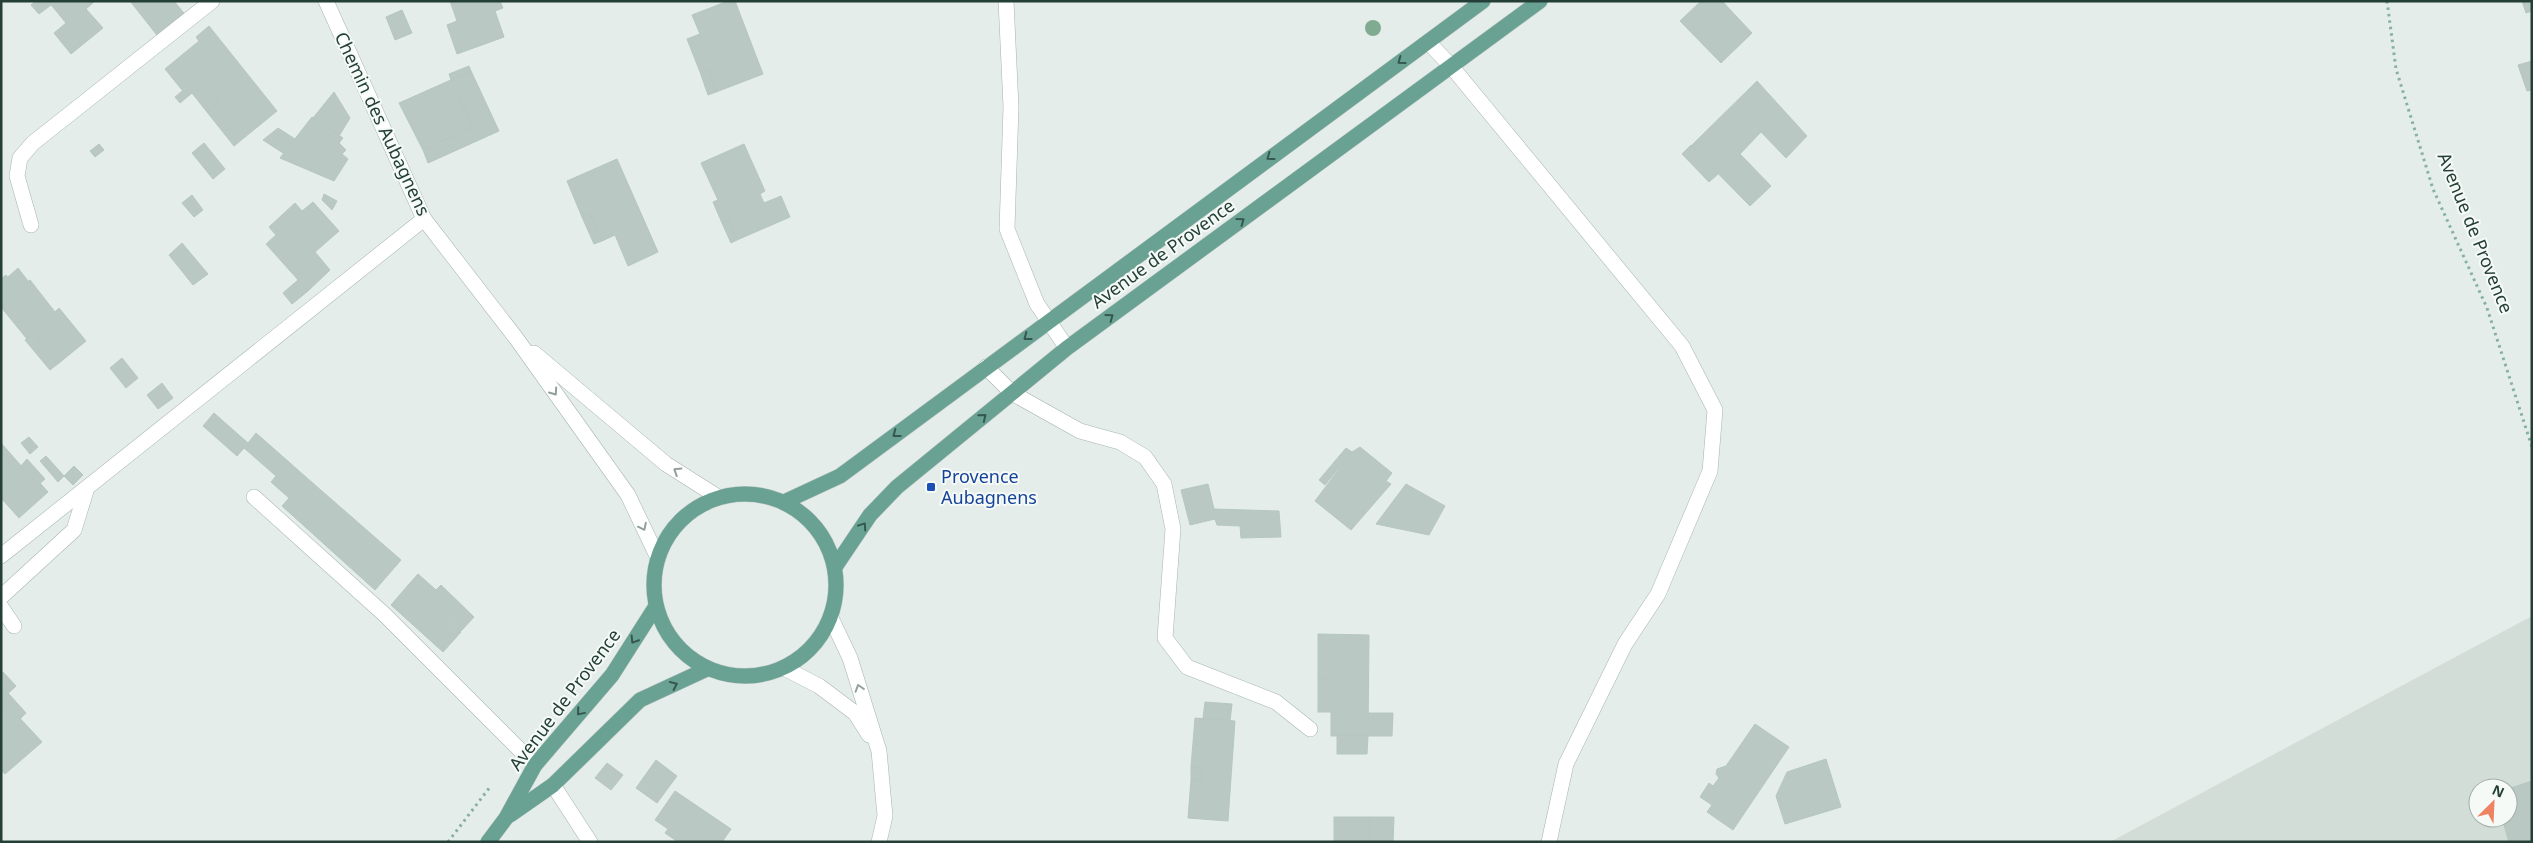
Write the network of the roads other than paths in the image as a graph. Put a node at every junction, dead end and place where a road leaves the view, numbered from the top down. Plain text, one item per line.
1 (212, 1) edge
2 (326, 1) edge
3 (1006, 1) edge
4 (1483, 1) edge
5 (1540, 1) edge
6 (1428, 42) junction
7 (1451, 66) junction
8 (424, 219) junction
9 (31, 224) dead end
10 (1047, 322) junction
11 (516, 338) junction
12 (1068, 348) junction
13 (986, 367) junction
14 (1012, 394) junction
15 (86, 491) junction
16 (254, 497) dead end
17 (718, 497) junction
18 (784, 502) junction
19 (1, 556) edge
20 (658, 558) junction
21 (835, 566) junction
22 (1, 597) edge
23 (656, 606) junction
24 (1, 607) edge
25 (831, 618) junction
26 (14, 626) dead end
27 (784, 668) junction
28 (708, 669) junction
29 (1310, 729) dead end
30 (879, 751) junction
31 (535, 765) junction
32 (553, 785) junction
33 (506, 818) junction
34 (488, 842) edge
35 (590, 842) edge
36 (879, 842) edge
37 (1549, 842) edge

1 - 9 street
2 - 8 street, Chemin des Aubagnens
3 - 10 street
4 - 6 main road, Avenue de Provence
5 - 7 main road, Avenue de Provence
6 - 7 street
6 -> 10 main road, Avenue de Provence
12 -> 7 main road, Avenue de Provence
7 - 37 street
8 - 11 street, Chemin des Aubagnens
8 - 15 street
10 - 12 street
10 -> 13 main road, Avenue de Provence
17 -> 11 street, Chemin des Aubagnens
11 -> 20 street, Chemin des Aubagnens
12 - 14 main road, Avenue de Provence
13 - 14 street
13 -> 18 main road, Avenue de Provence
21 -> 14 main road, Avenue de Provence
14 - 29 street
15 - 19 street
15 - 22 street
16 - 31 street
17 - 18 main road
17 - 20 main road
18 - 21 main road
20 - 23 main road
21 - 25 main road
23 - 28 main road
23 -> 31 main road, Avenue de Provence
24 - 26 street
25 - 27 main road
30 -> 25 street
27 - 28 main road
27 - 30 street
32 -> 28 main road, Avenue de Provence
30 - 36 street
31 - 33 main road, Avenue de Provence
32 - 33 main road, Avenue de Provence
32 - 35 street
33 - 34 main road, Avenue de Provence

